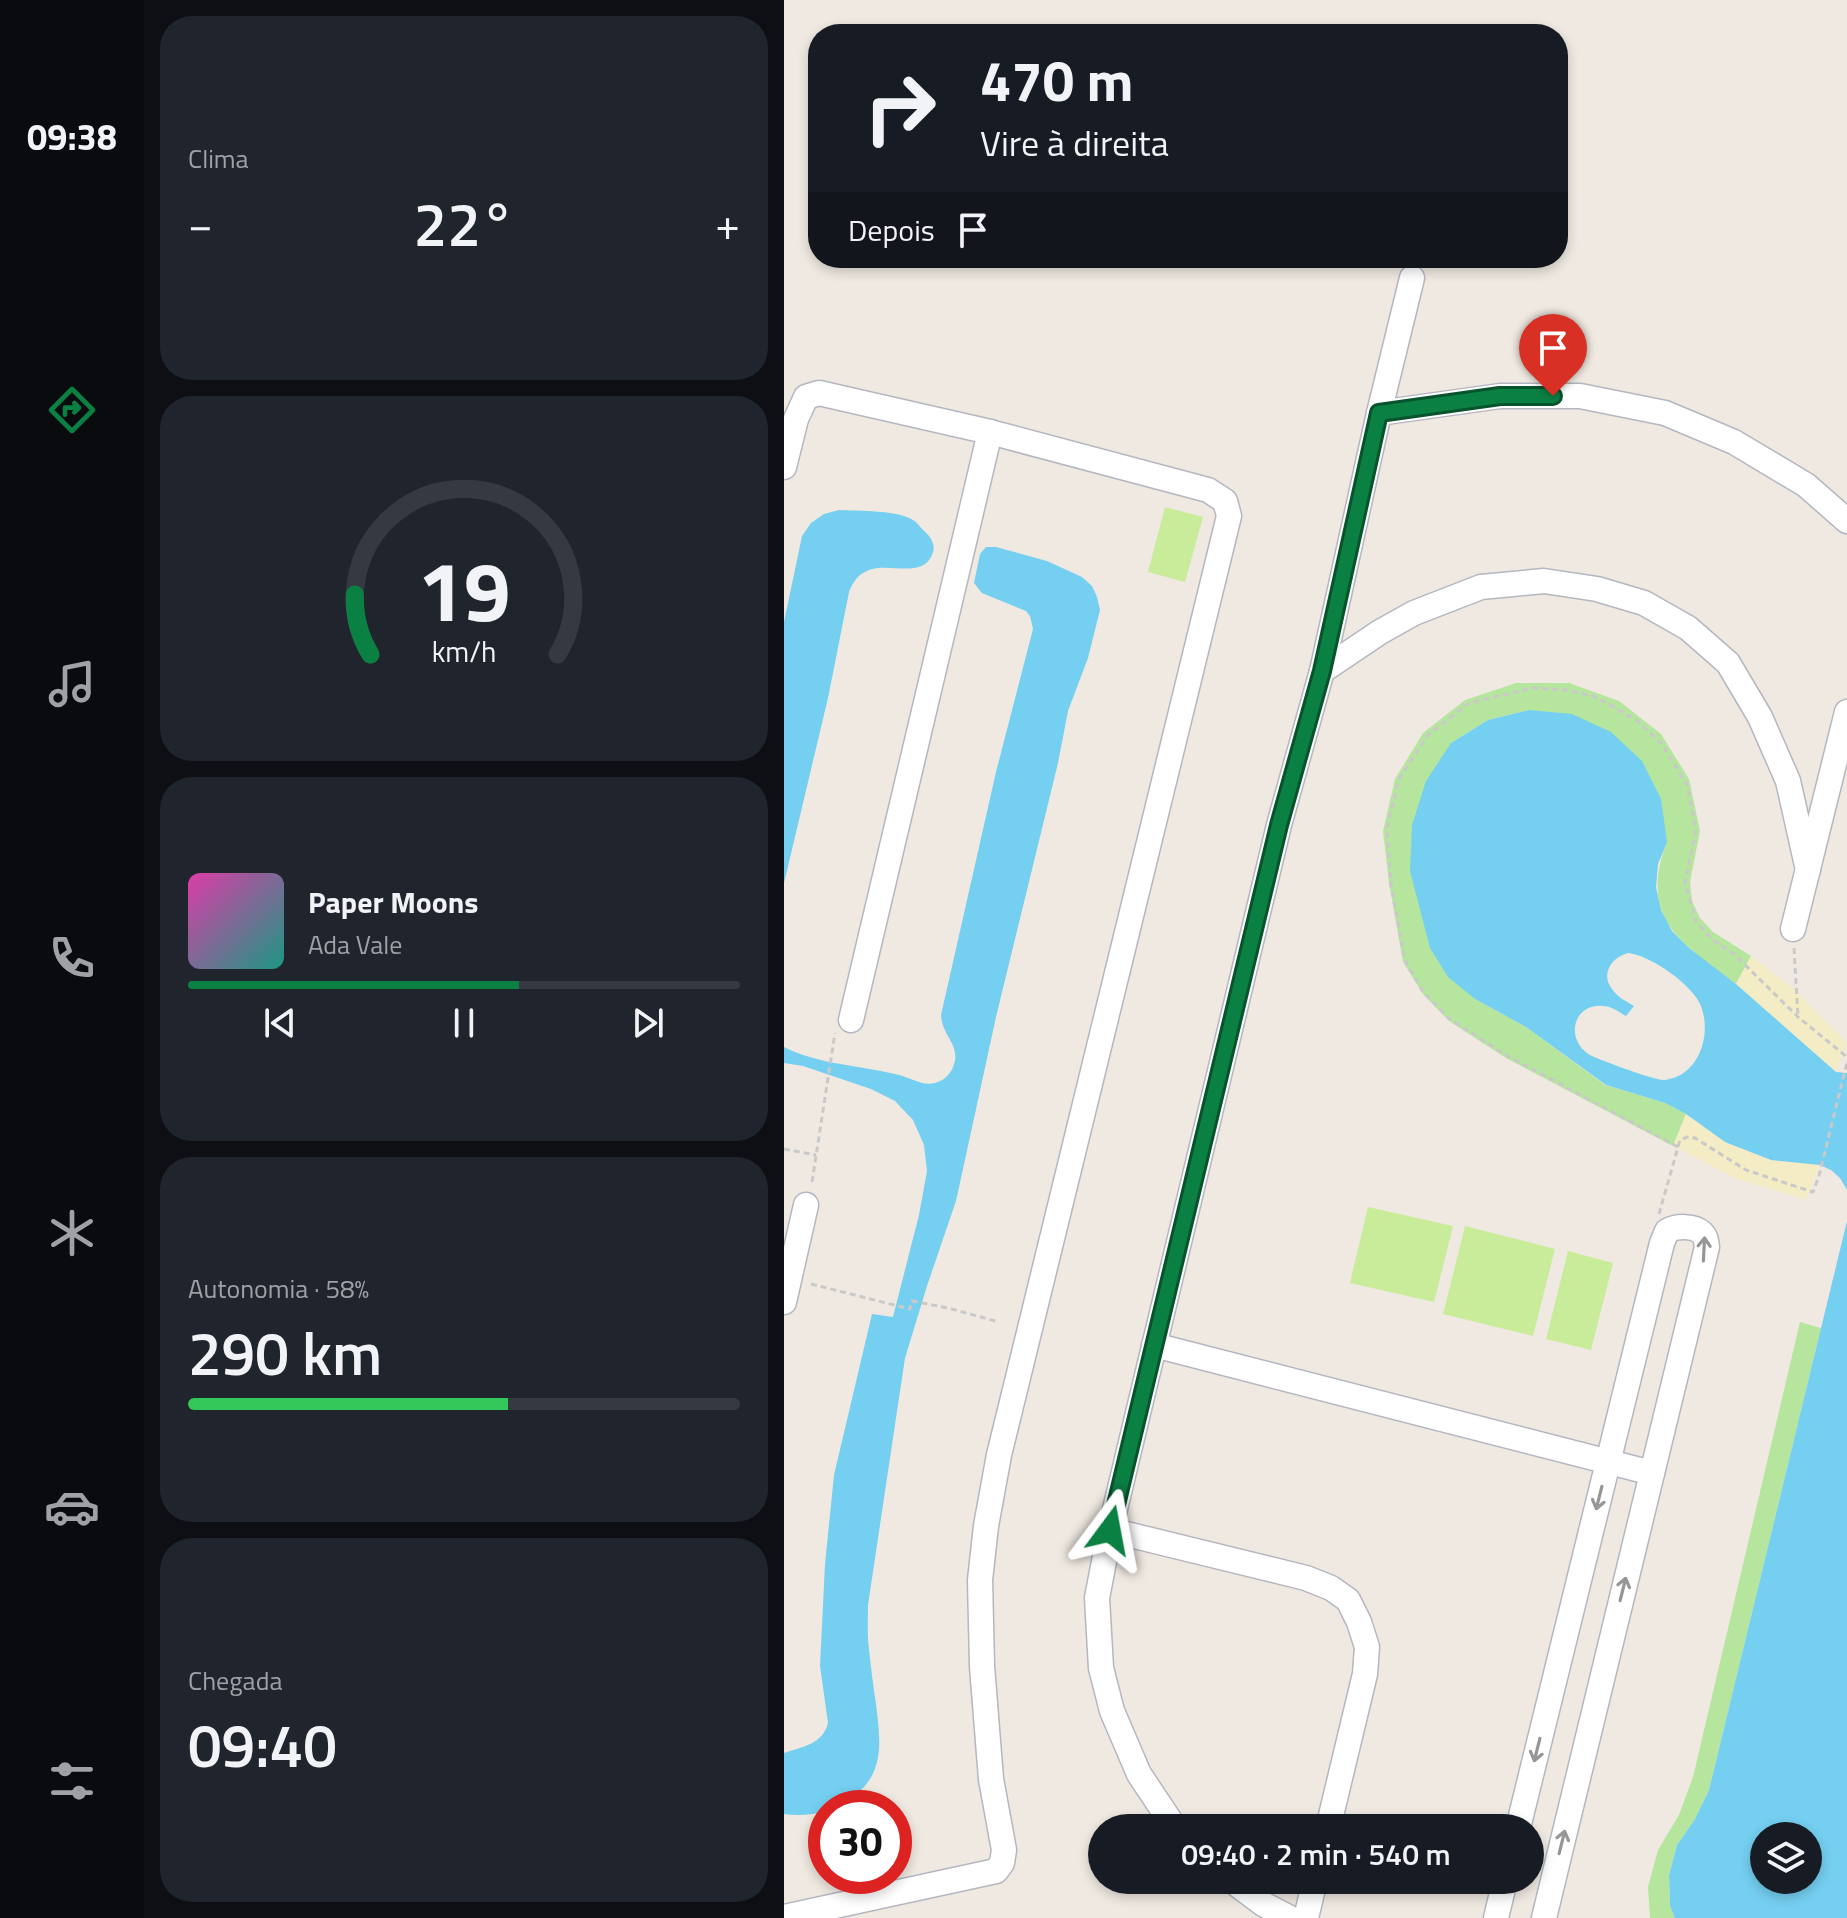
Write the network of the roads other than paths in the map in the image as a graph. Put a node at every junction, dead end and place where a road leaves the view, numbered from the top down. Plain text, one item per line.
1 (1412, 278) dead end
2 (1379, 413) junction
3 (990, 432) junction
4 (784, 467) edge
5 (1847, 521) edge
6 (1322, 671) junction
7 (1847, 712) edge
8 (1808, 870) junction
9 (1793, 929) road end
10 (843, 1027) road end
11 (809, 1193) road end
12 (1655, 1271) junction
13 (1699, 1281) junction
14 (784, 1302) edge
15 (1154, 1345) junction
16 (1608, 1460) junction
17 (1652, 1473) junction
18 (1110, 1530) junction
19 (1166, 1814) edge
20 (1331, 1814) edge
21 (1521, 1814) edge
22 (1250, 1894) edge
23 (1312, 1894) edge
24 (1502, 1894) edge
25 (784, 1917) edge
26 (1290, 1918) edge
27 (1306, 1918) edge
28 (1496, 1918) edge
29 (1544, 1918) edge

1 - 2 street
2 - 5 street
2 - 6 street
3 - 4 street
3 - 10 street
3 - 25 street
6 - 8 street
6 - 15 street
7 - 8 street
8 - 9 street
11 - 14 street
12 - 13 street
13 -> 12 street
12 - 16 street
13 - 17 street
15 - 16 street
15 - 18 street
16 - 17 street
16 -> 21 street
29 -> 17 street
18 - 19 street
18 - 20 street
22 - 26 street
23 - 27 street
24 - 28 street

